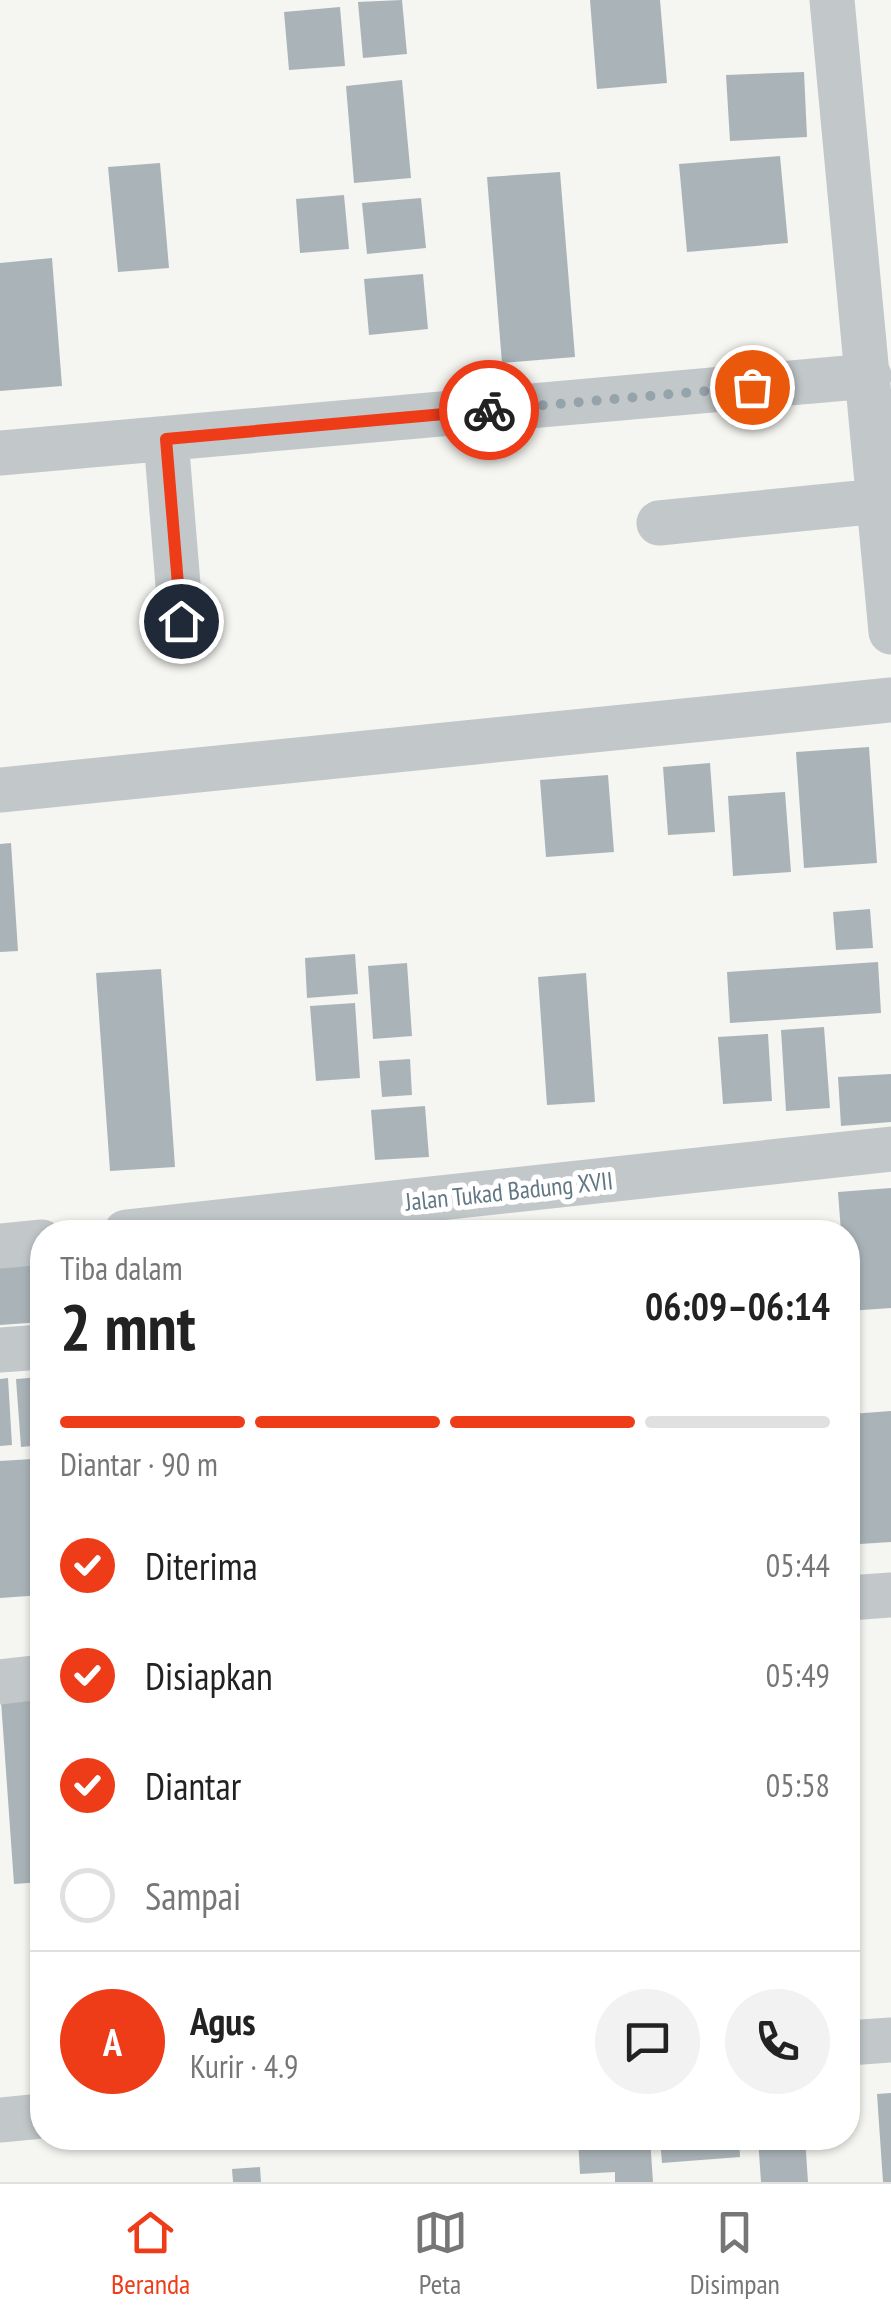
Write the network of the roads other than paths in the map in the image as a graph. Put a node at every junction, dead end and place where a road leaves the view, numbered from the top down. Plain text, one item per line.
1 (832, 0) edge
2 (869, 376) junction
3 (166, 439) junction
4 (0, 452) edge
5 (880, 501) junction
6 (659, 523) dead end
7 (181, 621) dead end
8 (891, 632) edge
9 (891, 700) edge
10 (0, 790) edge
11 (891, 1149) edge
12 (237, 1220) edge
13 (30, 1243) edge
14 (0, 1246) edge
15 (30, 1348) edge
16 (0, 1350) edge
17 (891, 1594) edge
18 (860, 1597) edge
19 (30, 1678) edge
20 (0, 1682) edge
21 (891, 2040) edge
22 (860, 2043) edge
23 (30, 2117) edge
24 (0, 2120) edge

1 - 2 street
2 - 3 street
2 - 5 street
3 - 4 street
3 - 7 street
5 - 6 street
5 - 8 street
9 - 10 street
11 - 12 street, Jalan Tukad Badung XVII
13 - 14 street
15 - 16 street
17 - 18 street
19 - 20 street
21 - 22 street
23 - 24 street

